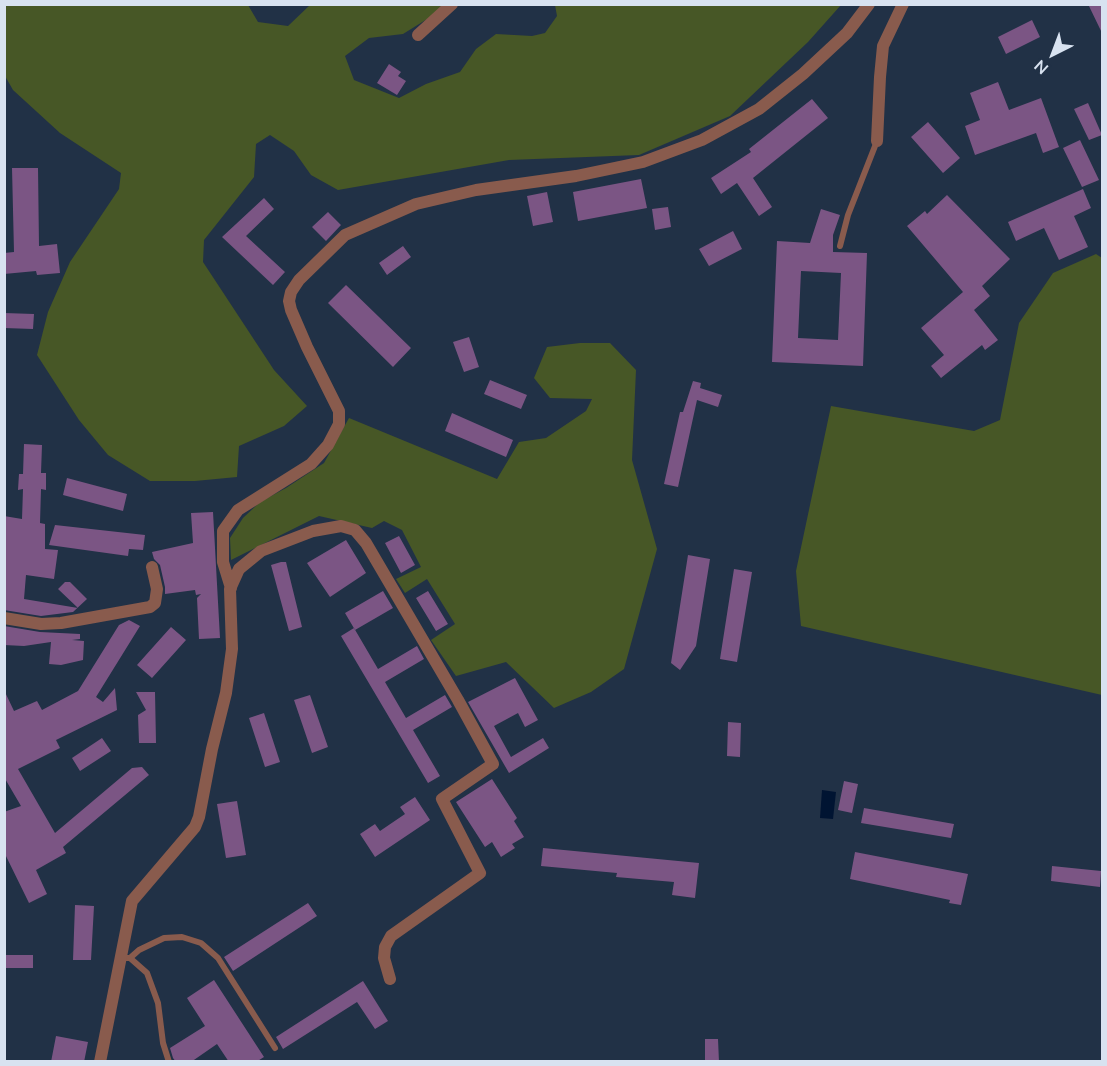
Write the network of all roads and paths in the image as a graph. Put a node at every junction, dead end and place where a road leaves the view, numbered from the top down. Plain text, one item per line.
1 (452, 4) edge
2 (869, 4) edge
3 (903, 4) edge
4 (418, 35) dead end
5 (877, 141) joint
6 (840, 246) dead end
7 (152, 567) dead end
8 (231, 588) junction
9 (4, 618) edge
10 (126, 958) junction
11 (390, 979) dead end
12 (275, 1048) dead end
13 (100, 1062) edge
14 (169, 1062) edge

1 - 4 street
2 - 8 street
3 - 5 street
5 - 6 lane
7 - 9 street
8 - 10 street
8 - 11 street
10 - 12 lane
10 - 13 street
10 - 14 lane

